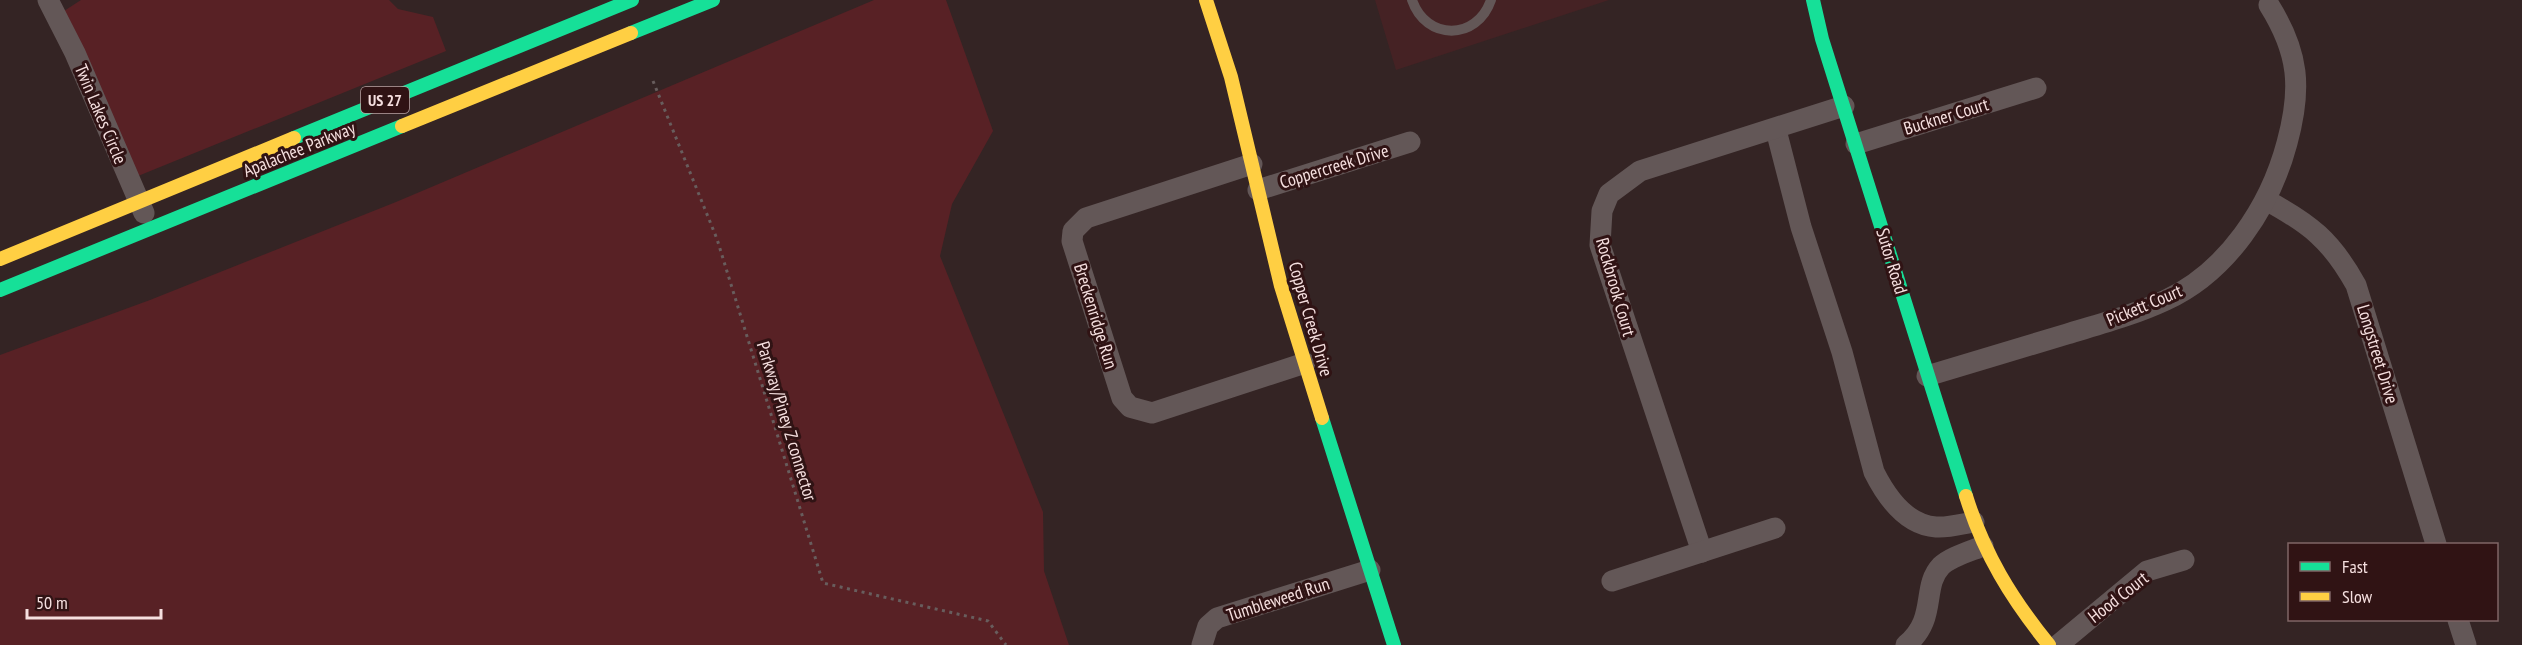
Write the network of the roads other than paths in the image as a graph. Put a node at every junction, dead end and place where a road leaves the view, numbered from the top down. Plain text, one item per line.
1 (48, 0) edge
2 (632, 0) edge
3 (638, 0) edge
4 (712, 0) edge
5 (1206, 0) edge
6 (1412, 0) edge
7 (1491, 0) edge
8 (1814, 0) edge
9 (2269, 5) dead end
10 (648, 26) junction
11 (2036, 88) dead end
12 (1844, 106) junction
13 (1776, 130) junction
14 (1410, 142) dead end
15 (1856, 144) junction
16 (1252, 164) junction
17 (1258, 190) junction
18 (2266, 200) junction
19 (139, 202) junction
20 (151, 228) junction
21 (0, 259) edge
22 (0, 290) edge
23 (1305, 363) junction
24 (1927, 376) junction
25 (1974, 522) junction
26 (1774, 528) dead end
27 (2436, 543) edge
28 (1983, 546) junction
29 (1702, 552) junction
30 (2184, 560) dead end
31 (1370, 570) junction
32 (1612, 581) dead end
33 (2458, 621) edge
34 (1202, 645) edge
35 (1394, 645) edge
36 (1906, 645) edge
37 (2049, 645) edge
38 (2058, 645) edge
39 (2466, 645) edge

1 - 19 street, Twin Lakes Circle
2 - 19 main road, Apalachee Parkway / US 27
3 - 10 main road
4 - 10 main road, Apalachee Parkway / US 27
5 - 16 main road, Copper Creek Drive
6 - 7 lane
8 - 12 main road, Sutor Road
9 - 18 street, Pickett Court
10 - 20 main road, Apalachee Parkway / US 27
11 - 15 street, Buckner Court
12 - 13 street, Rockbrook Court
12 - 15 main road, Sutor Road
13 - 25 street
13 - 29 street, Rockbrook Court
14 - 17 street, Coppercreek Drive
15 - 24 main road, Sutor Road
16 - 17 main road, Copper Creek Drive
16 - 23 street, Breckenridge Run
17 - 23 main road, Copper Creek Drive
18 - 24 street, Pickett Court
18 - 27 street, Longstreet Drive
19 - 20 street, Twin Lakes Circle
19 - 21 main road, Apalachee Parkway / US 27
20 - 22 main road, Apalachee Parkway / US 27
23 - 31 main road, Copper Creek Drive
24 - 25 main road, Sutor Road
25 - 28 main road, Sutor Road
26 - 29 street
28 - 36 street
28 - 37 main road, Sutor Road
29 - 32 street
30 - 38 street, Hood Court
31 - 34 street, Tumbleweed Run
31 - 35 main road, Copper Creek Drive
33 - 39 street

